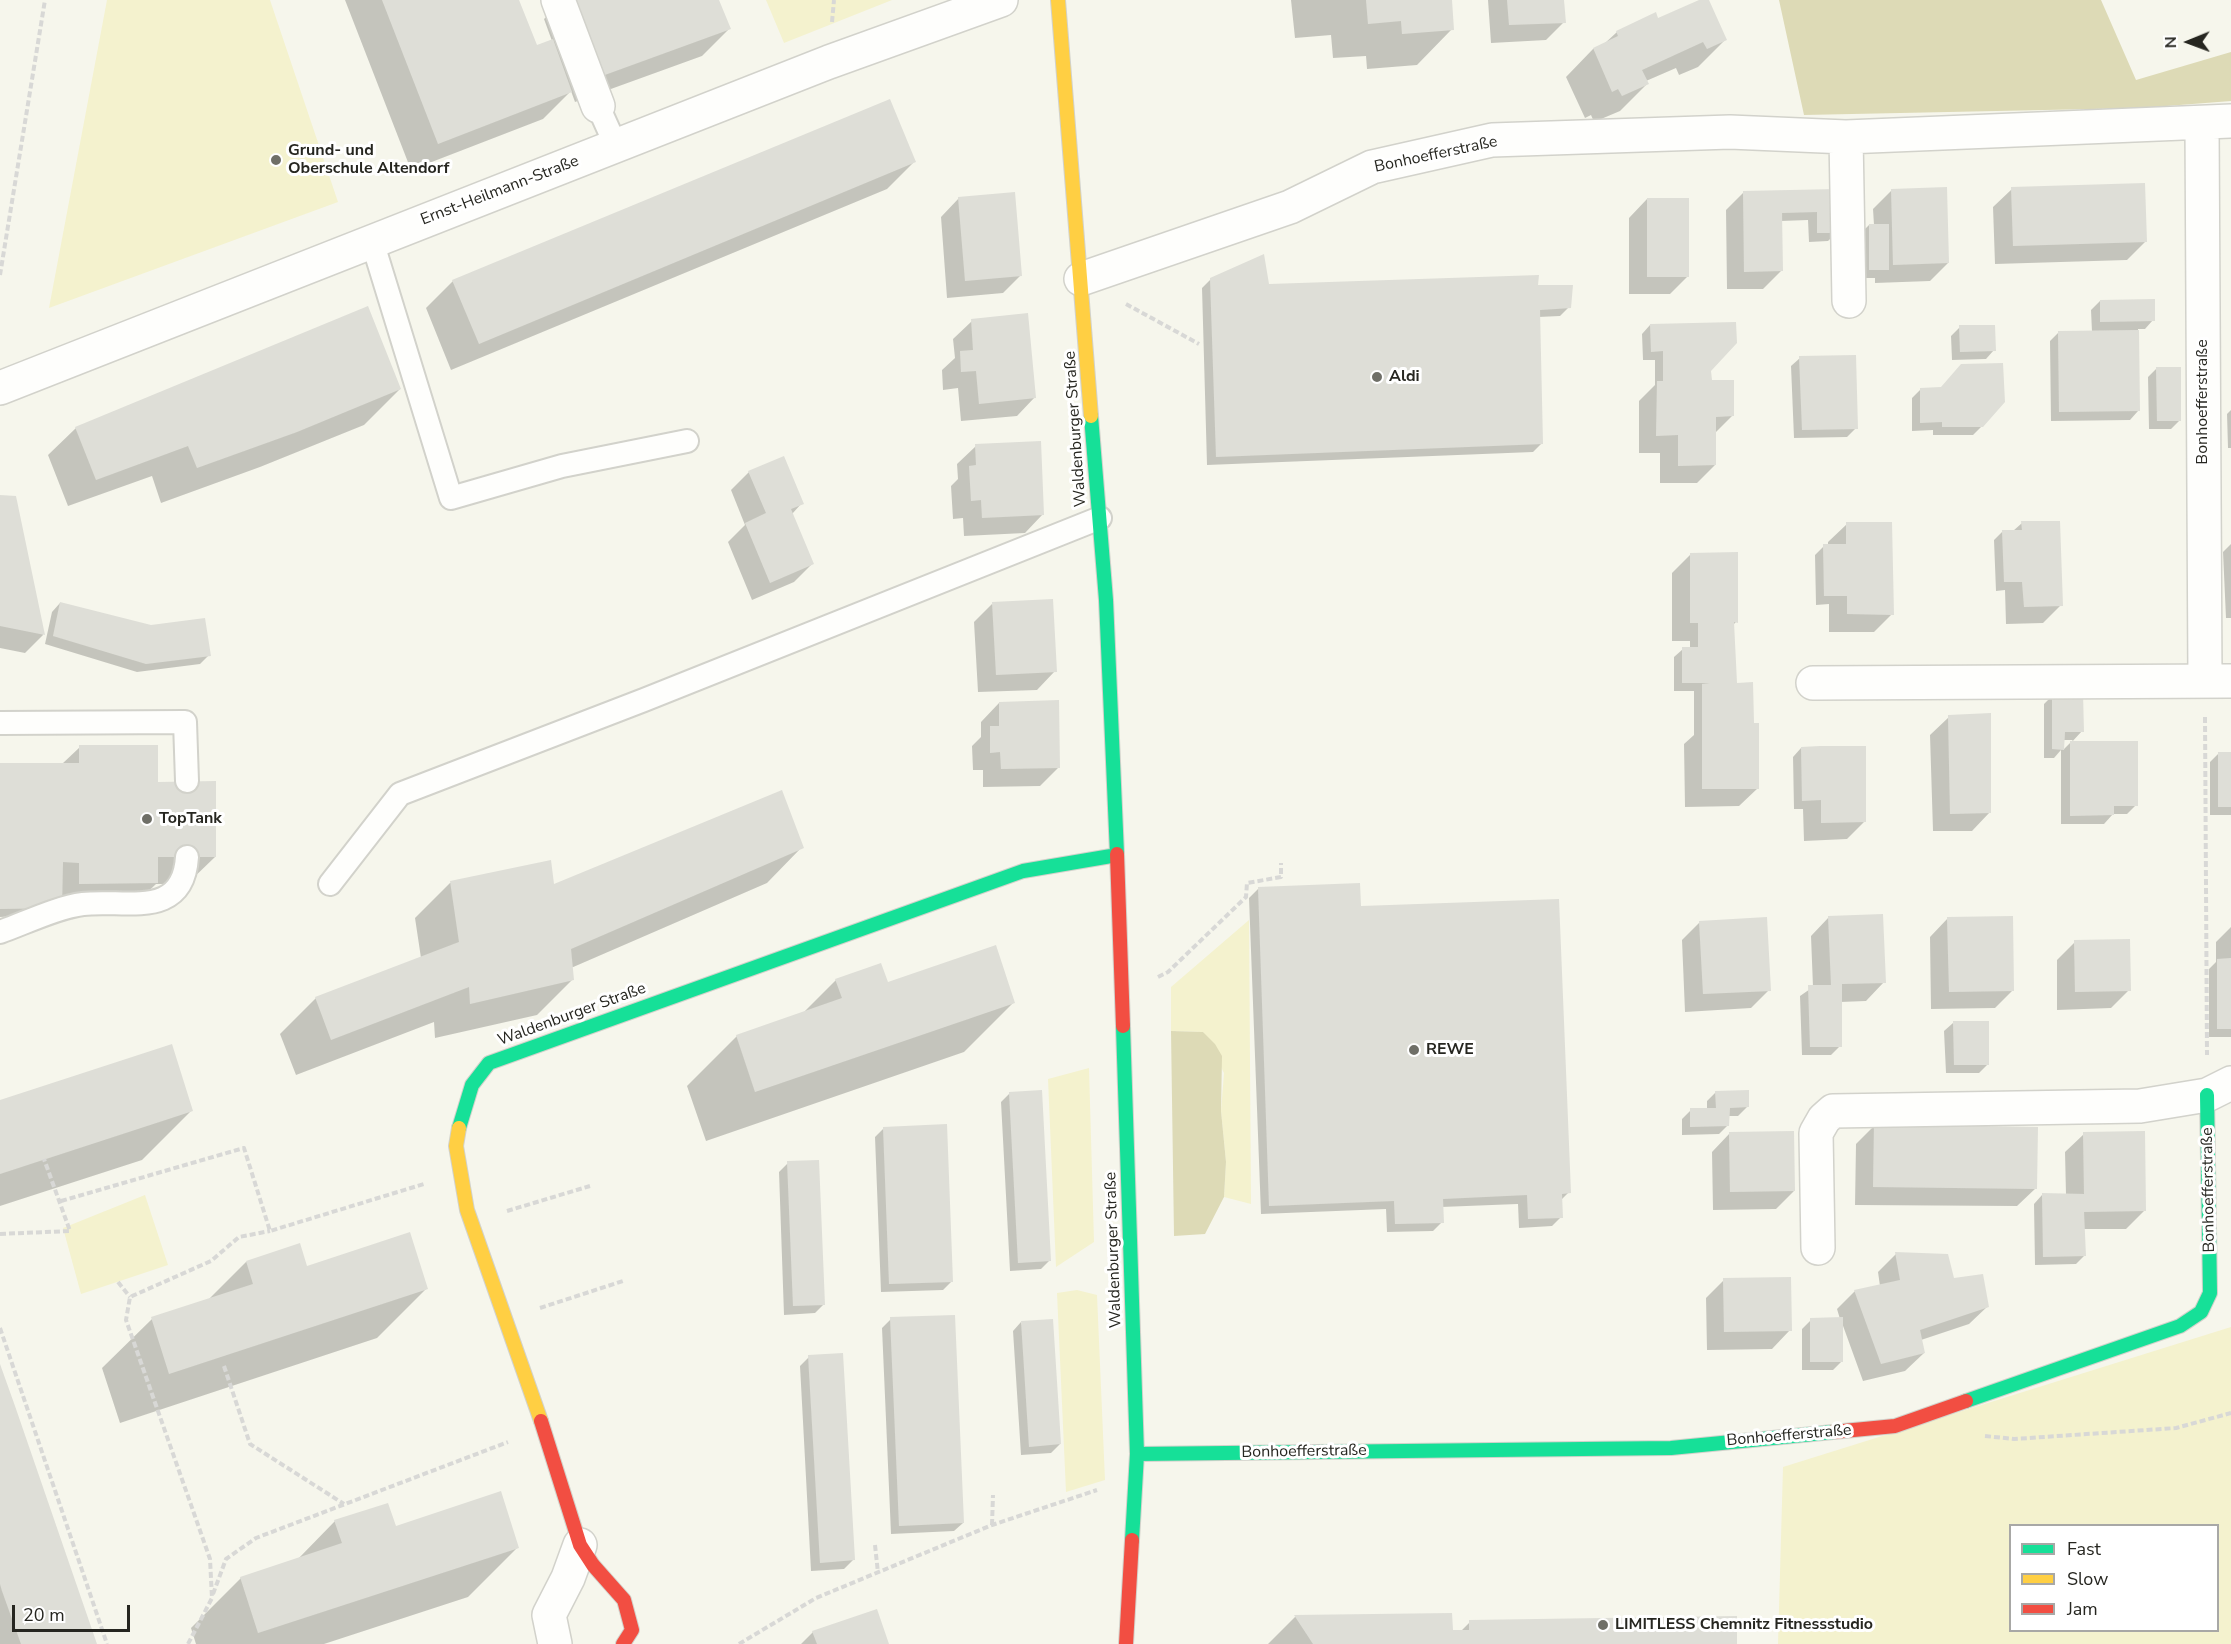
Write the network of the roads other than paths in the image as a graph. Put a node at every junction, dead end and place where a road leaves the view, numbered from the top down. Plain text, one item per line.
1 (558, 0) edge
2 (1001, 0) edge
3 (1058, 0) edge
4 (598, 106) joint
5 (2216, 122) edge
6 (1846, 137) junction
7 (616, 146) junction
8 (372, 241) junction
9 (1081, 279) junction
10 (1849, 301) dead end
11 (0, 388) edge
12 (687, 441) dead end
13 (1100, 518) junction
14 (2218, 681) edge
15 (1813, 683) dead end
16 (0, 723) edge
17 (187, 782) dead end
18 (1117, 855) junction
19 (187, 857) dead end
20 (330, 884) dead end
21 (0, 932) edge
22 (2219, 1089) edge
23 (1818, 1248) dead end
24 (1137, 1454) junction
25 (580, 1545) junction
26 (555, 1644) edge
27 (623, 1644) edge
28 (1126, 1644) edge

1 - 4 street
2 - 7 street, Ernst-Heilmann-Straße
3 - 9 street, Waldenburger Straße
4 - 7 lane
5 - 6 street, Bonhoefferstraße
5 - 14 street, Bonhoefferstraße
6 - 9 street, Bonhoefferstraße
6 - 10 street
7 - 8 street, Ernst-Heilmann-Straße
8 - 11 street, Ernst-Heilmann-Straße
8 - 12 lane
9 - 13 street, Waldenburger Straße
13 - 18 street, Waldenburger Straße
13 - 20 lane
14 - 15 street
16 - 17 lane
18 - 24 street, Waldenburger Straße
18 - 25 street, Waldenburger Straße
19 - 21 lane
22 - 23 street
22 - 24 street, Bonhoefferstraße
24 - 28 street, Waldenburger Straße
25 - 26 street
25 - 27 street, Waldenburger Straße

